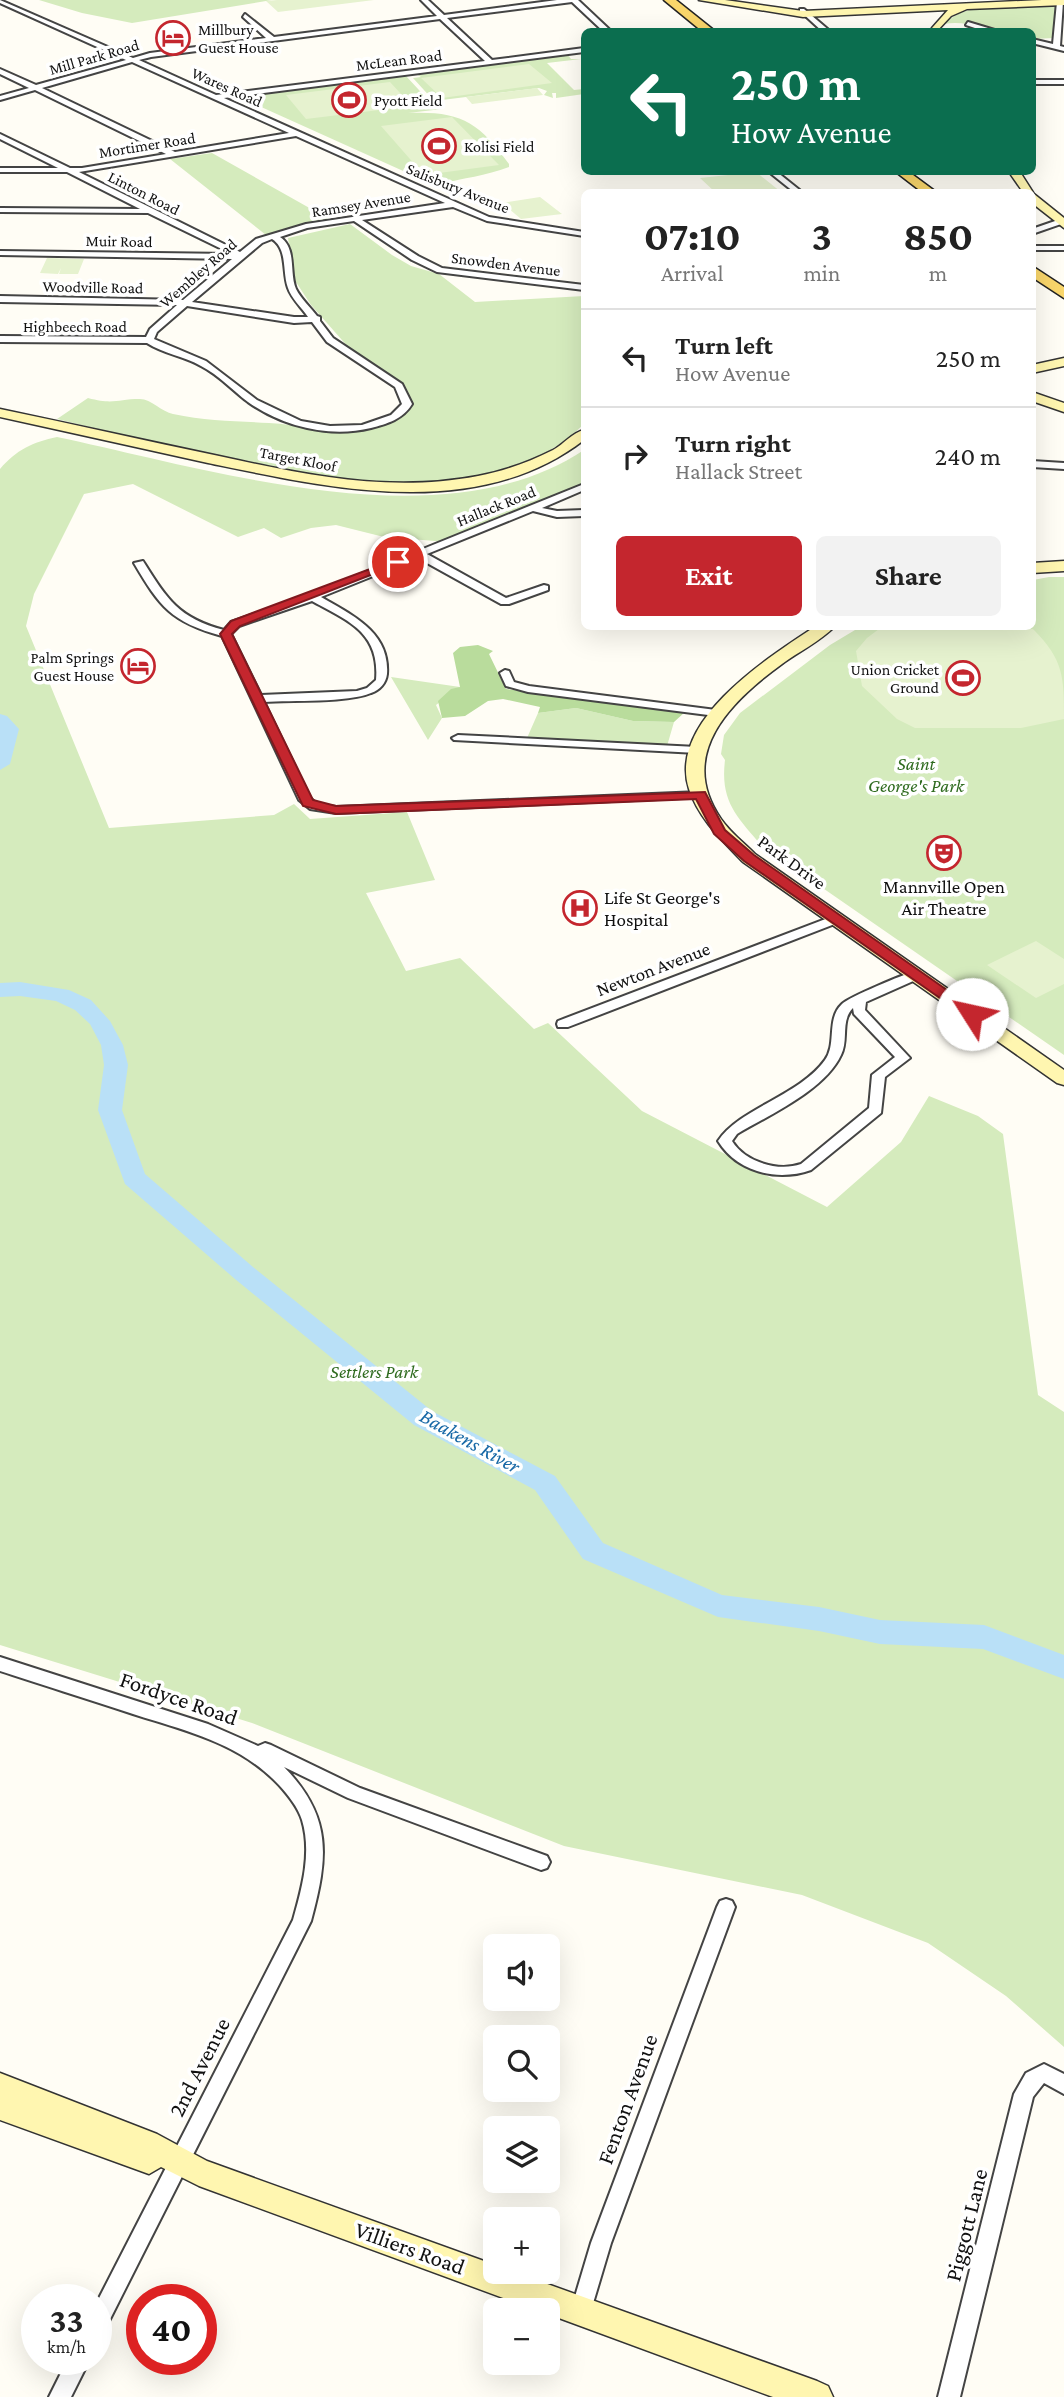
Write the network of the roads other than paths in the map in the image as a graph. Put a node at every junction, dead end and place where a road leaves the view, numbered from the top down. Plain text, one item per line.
1 (424, 0) edge
2 (573, 0) edge
3 (669, 0) edge
4 (682, 0) edge
5 (704, 0) edge
6 (726, 0) edge
7 (1038, 0) edge
8 (0, 1) edge
9 (1062, 2) edge
10 (916, 5) edge
11 (978, 6) junction
12 (802, 12) junction
13 (245, 16) dead end
14 (442, 17) junction
15 (968, 24) dead end
16 (604, 28) edge
17 (706, 28) edge
18 (718, 28) edge
19 (823, 28) edge
20 (937, 28) edge
21 (940, 28) edge
22 (982, 28) edge
23 (272, 39) junction
24 (1036, 42) edge
25 (1060, 48) edge
26 (581, 50) edge
27 (131, 60) junction
28 (490, 62) junction
29 (0, 71) edge
30 (1036, 82) edge
31 (1064, 82) edge
32 (34, 88) junction
33 (216, 97) junction
34 (0, 98) edge
35 (297, 134) junction
36 (0, 136) edge
37 (175, 155) junction
38 (365, 164) joint
39 (0, 170) edge
40 (69, 170) junction
41 (777, 175) edge
42 (894, 175) edge
43 (906, 175) edge
44 (794, 189) edge
45 (913, 189) edge
46 (926, 189) edge
47 (1036, 200) edge
48 (454, 204) junction
49 (0, 210) edge
50 (149, 211) junction
51 (354, 218) junction
52 (1063, 223) edge
53 (1036, 231) edge
54 (581, 234) edge
55 (272, 236) junction
56 (1036, 248) edge
57 (1064, 248) edge
58 (0, 253) edge
59 (238, 256) junction
60 (1036, 273) edge
61 (1036, 286) edge
62 (581, 288) edge
63 (1064, 294) edge
64 (0, 299) edge
65 (184, 303) junction
66 (1064, 306) edge
67 (317, 319) junction
68 (294, 320) junction
69 (0, 340) edge
70 (149, 340) junction
71 (330, 340) junction
72 (1064, 362) edge
73 (1036, 368) edge
74 (1064, 369) edge
75 (1036, 375) edge
76 (1036, 398) edge
77 (1064, 408) edge
78 (0, 413) edge
79 (0, 419) edge
80 (36, 424) junction
81 (581, 436) edge
82 (581, 446) edge
83 (1036, 464) edge
84 (1064, 466) edge
85 (581, 487) edge
86 (531, 508) junction
87 (581, 513) edge
88 (419, 554) junction
89 (139, 563) dead end
90 (1064, 566) edge
91 (1036, 568) edge
92 (544, 588) dead end
93 (313, 597) junction
94 (821, 630) edge
95 (226, 634) junction
96 (505, 673) dead end
97 (256, 699) junction
98 (716, 713) junction
99 (458, 738) dead end
100 (697, 750) junction
101 (700, 795) junction
102 (836, 919) junction
103 (916, 975) junction
104 (860, 1000) junction
105 (563, 1024) dead end
106 (1064, 1079) edge
107 (0, 1664) edge
108 (262, 1759) junction
109 (312, 1822) joint
110 (541, 1863) dead end
111 (726, 1907) dead end
112 (1064, 2085) edge
113 (0, 2087) edge
114 (0, 2106) edge
115 (186, 2167) junction
116 (112, 2298) edge
117 (581, 2310) junction
118 (71, 2375) edge
119 (60, 2397) edge
120 (817, 2397) edge
121 (949, 2397) edge

1 - 14 street
2 - 14 street, Mill Park Road
2 - 16 street
3 - 17 main road
4 - 18 main road
5 - 12 main road
6 - 12 main road
7 - 10 main road
8 - 27 street, Wares Road
9 - 11 main road
9 - 25 street
10 - 11 main road
10 - 12 main road
10 - 20 main road
11 - 21 main road
12 - 19 street
13 - 23 street
14 - 23 street, Mill Park Road
14 - 28 street
15 - 22 street
23 - 27 street, Mill Park Road
24 - 25 street
26 - 28 street, McLean Road
27 - 32 street, Mill Park Road
27 - 33 street, Wares Road
28 - 33 street, McLean Road
29 - 32 street
30 - 31 street
32 - 34 street, Mill Park Road
32 - 37 street
33 - 35 street, Wares Road
35 - 37 street, Mortimer Road
35 - 38 street, Wares Road
36 - 40 street, Linton Road
37 - 40 street, Mortimer Road
38 - 48 street, Salisbury Avenue
39 - 40 street, Mortimer Road
40 - 50 street, Linton Road
41 - 44 street
42 - 45 main road
43 - 46 main road
47 - 52 main road
48 - 51 street, Ramsey Avenue
48 - 54 street, Salisbury Avenue
49 - 50 street
50 - 59 street, Linton Road
51 - 55 street, Ramsey Avenue
51 - 62 street, Snowden Avenue
52 - 53 street
55 - 59 street, Wembley Road
55 - 67 street
56 - 57 street
58 - 59 street, Muir Road
59 - 65 street, Wembley Road
60 - 63 main road
61 - 66 main road
64 - 65 street, Woodville Road
65 - 68 street, Woodville Road
65 - 70 street, Wembley Road
67 - 68 street
67 - 71 street
68 - 71 street
69 - 70 street, Highbeech Road
70 - 71 street
72 - 73 main road
74 - 75 main road
76 - 77 main road
78 - 80 main road, Target Kloof
79 - 80 main road, Target Kloof
80 - 81 main road, Target Kloof
80 - 82 main road, Target Kloof
83 - 84 street
85 - 86 street, Hallack Road
86 - 87 street
86 - 88 street, Hallack Road
88 - 92 street
88 - 93 street, Hallack Road
89 - 95 street
90 - 91 main road
93 - 95 street, Hallack Road
93 - 97 street
94 - 98 main road, Park Drive
95 - 97 street
96 - 98 street
97 - 101 street
98 - 100 main road, Park Drive
99 - 100 street
100 - 101 main road, Park Drive
101 - 102 main road, Park Drive
102 - 103 main road, Park Drive
102 - 105 street, Newton Avenue
103 - 104 street
103 - 106 main road, Park Drive
104 - 104 street
107 - 108 street, Fordyce Road
108 - 109 street, Fordyce Road
108 - 110 street
109 - 115 street, 2nd Avenue
111 - 117 street, Fenton Avenue
112 - 121 street, Piggott Lane
113 - 115 main road, Villiers Road
114 - 115 main road, Villiers Road
115 - 116 street, 2nd Avenue
115 - 117 main road, Villiers Road
117 - 120 main road, Villiers Road
118 - 119 street

